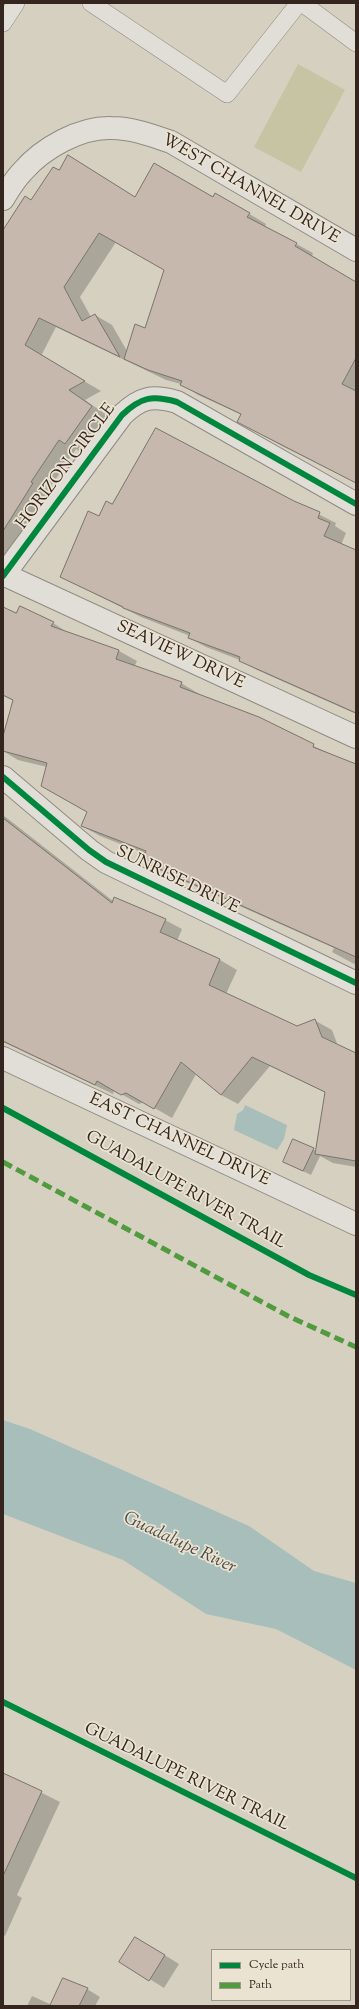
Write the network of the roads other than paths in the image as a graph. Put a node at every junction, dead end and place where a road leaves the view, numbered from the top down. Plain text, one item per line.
1 (16, 3) edge
2 (91, 3) edge
3 (300, 3) edge
4 (3, 23) edge
5 (356, 43) edge
6 (3, 198) edge
7 (356, 250) edge
8 (356, 504) edge
9 (4, 575) edge
10 (356, 737) edge
11 (3, 777) edge
12 (356, 983) edge
13 (3, 1058) edge
14 (356, 1224) edge

1 - 4 lane
2 - 3 lane
3 - 5 lane
6 - 7 street, WEST CHANNEL DRIVE
8 - 9 street, HORIZON CIRCLE
9 - 10 street, SEAVIEW DRIVE
11 - 12 street, SUNRISE DRIVE
13 - 14 street, EAST CHANNEL DRIVE

